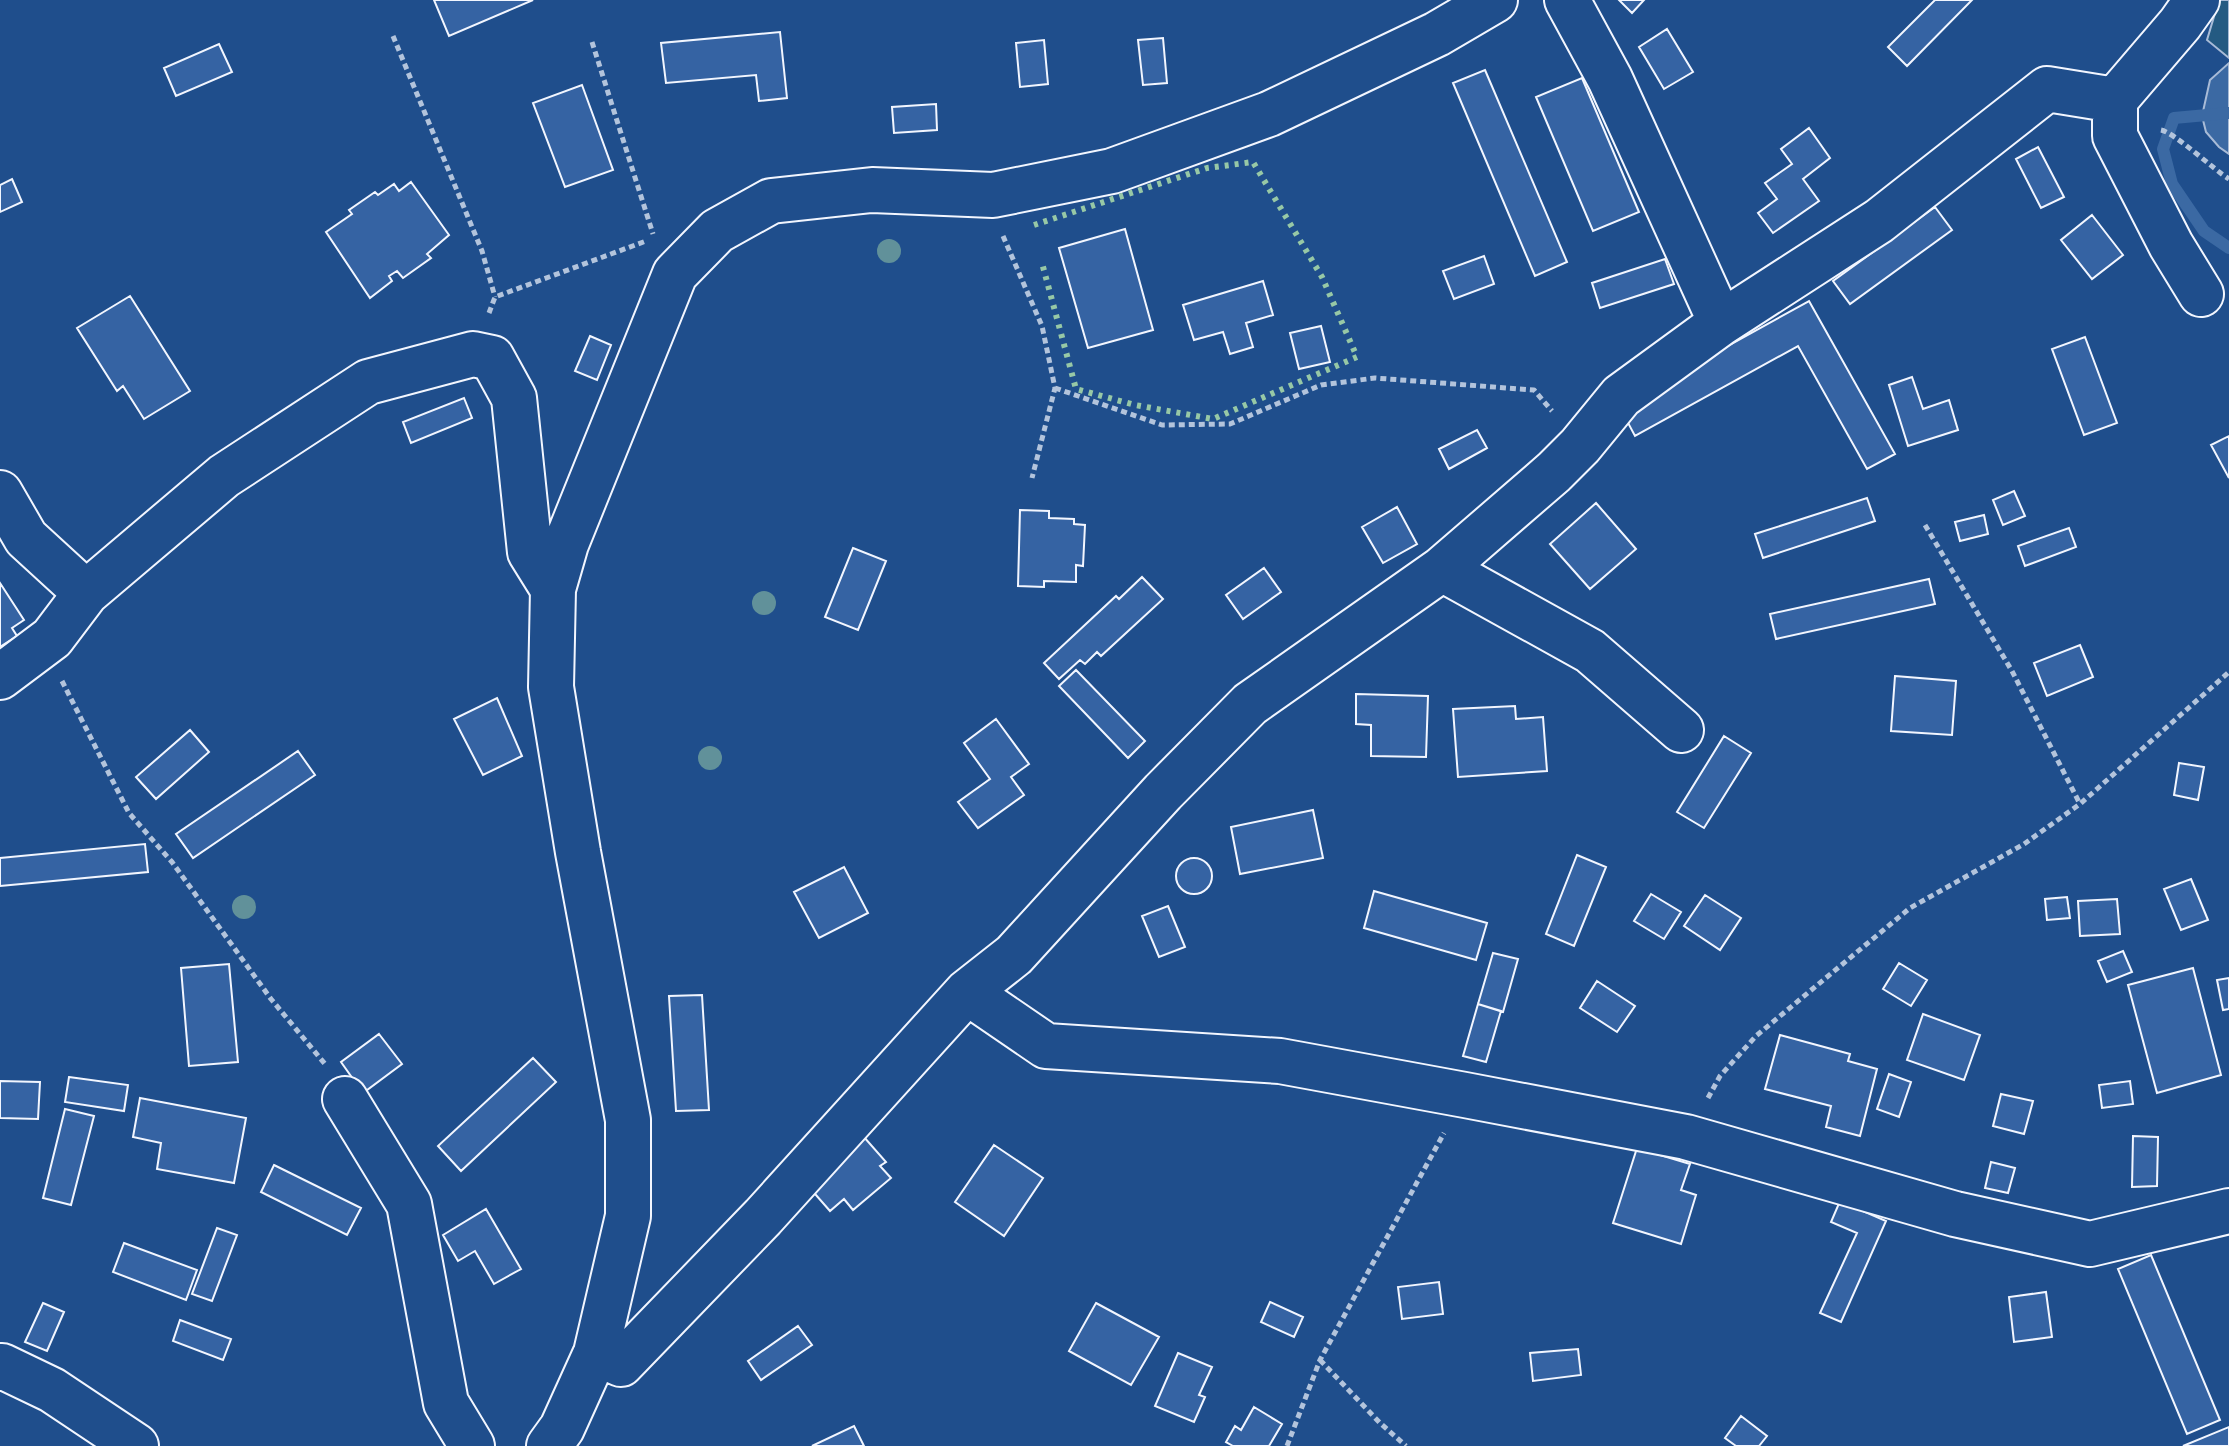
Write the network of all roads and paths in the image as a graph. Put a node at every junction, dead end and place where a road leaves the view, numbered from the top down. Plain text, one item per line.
1 (1495, 0) edge
2 (1567, 0) edge
3 (2197, 0) edge
4 (393, 36) dead end
5 (592, 42) dead end
6 (2115, 118) junction
7 (2229, 179) edge
8 (993, 195) junction
9 (2201, 294) dead end
10 (495, 297) junction
11 (1721, 323) junction
12 (483, 356) junction
13 (1055, 388) junction
14 (1580, 446) junction
15 (1032, 478) dead end
16 (0, 493) edge
17 (1925, 525) dead end
18 (11, 538) edge
19 (1442, 569) junction
20 (553, 589) junction
21 (86, 593) junction
22 (44, 645) junction
23 (2229, 672) edge
24 (0, 677) edge
25 (1681, 730) dead end
26 (2080, 804) junction
27 (967, 992) junction
28 (1465, 1095) junction
29 (345, 1099) joint
30 (1686, 1137) junction
31 (2229, 1211) edge
32 (596, 1353) junction
33 (1320, 1360) junction
34 (0, 1368) edge
35 (565, 1440) edge
36 (136, 1446) edge
37 (472, 1446) edge
38 (1287, 1446) edge
39 (1406, 1446) edge

1 - 8 street
2 - 11 street
3 - 6 street
4 - 10 path
5 - 10 path
6 - 7 path
6 - 9 street
6 - 11 street
8 - 13 path
8 - 20 street
10 - 12 path
11 - 14 street
12 - 20 street
12 - 21 street
13 - 14 path
13 - 15 path
14 - 19 street
16 - 18 street
17 - 26 path
18 - 21 street
19 - 25 street
19 - 27 street
20 - 32 street
21 - 22 street
22 - 24 street
22 - 29 path
23 - 26 path
26 - 30 path
27 - 28 street
27 - 32 street
28 - 30 street
28 - 33 path
29 - 37 street
30 - 31 street
32 - 35 street
33 - 38 path
33 - 39 path
34 - 36 street

